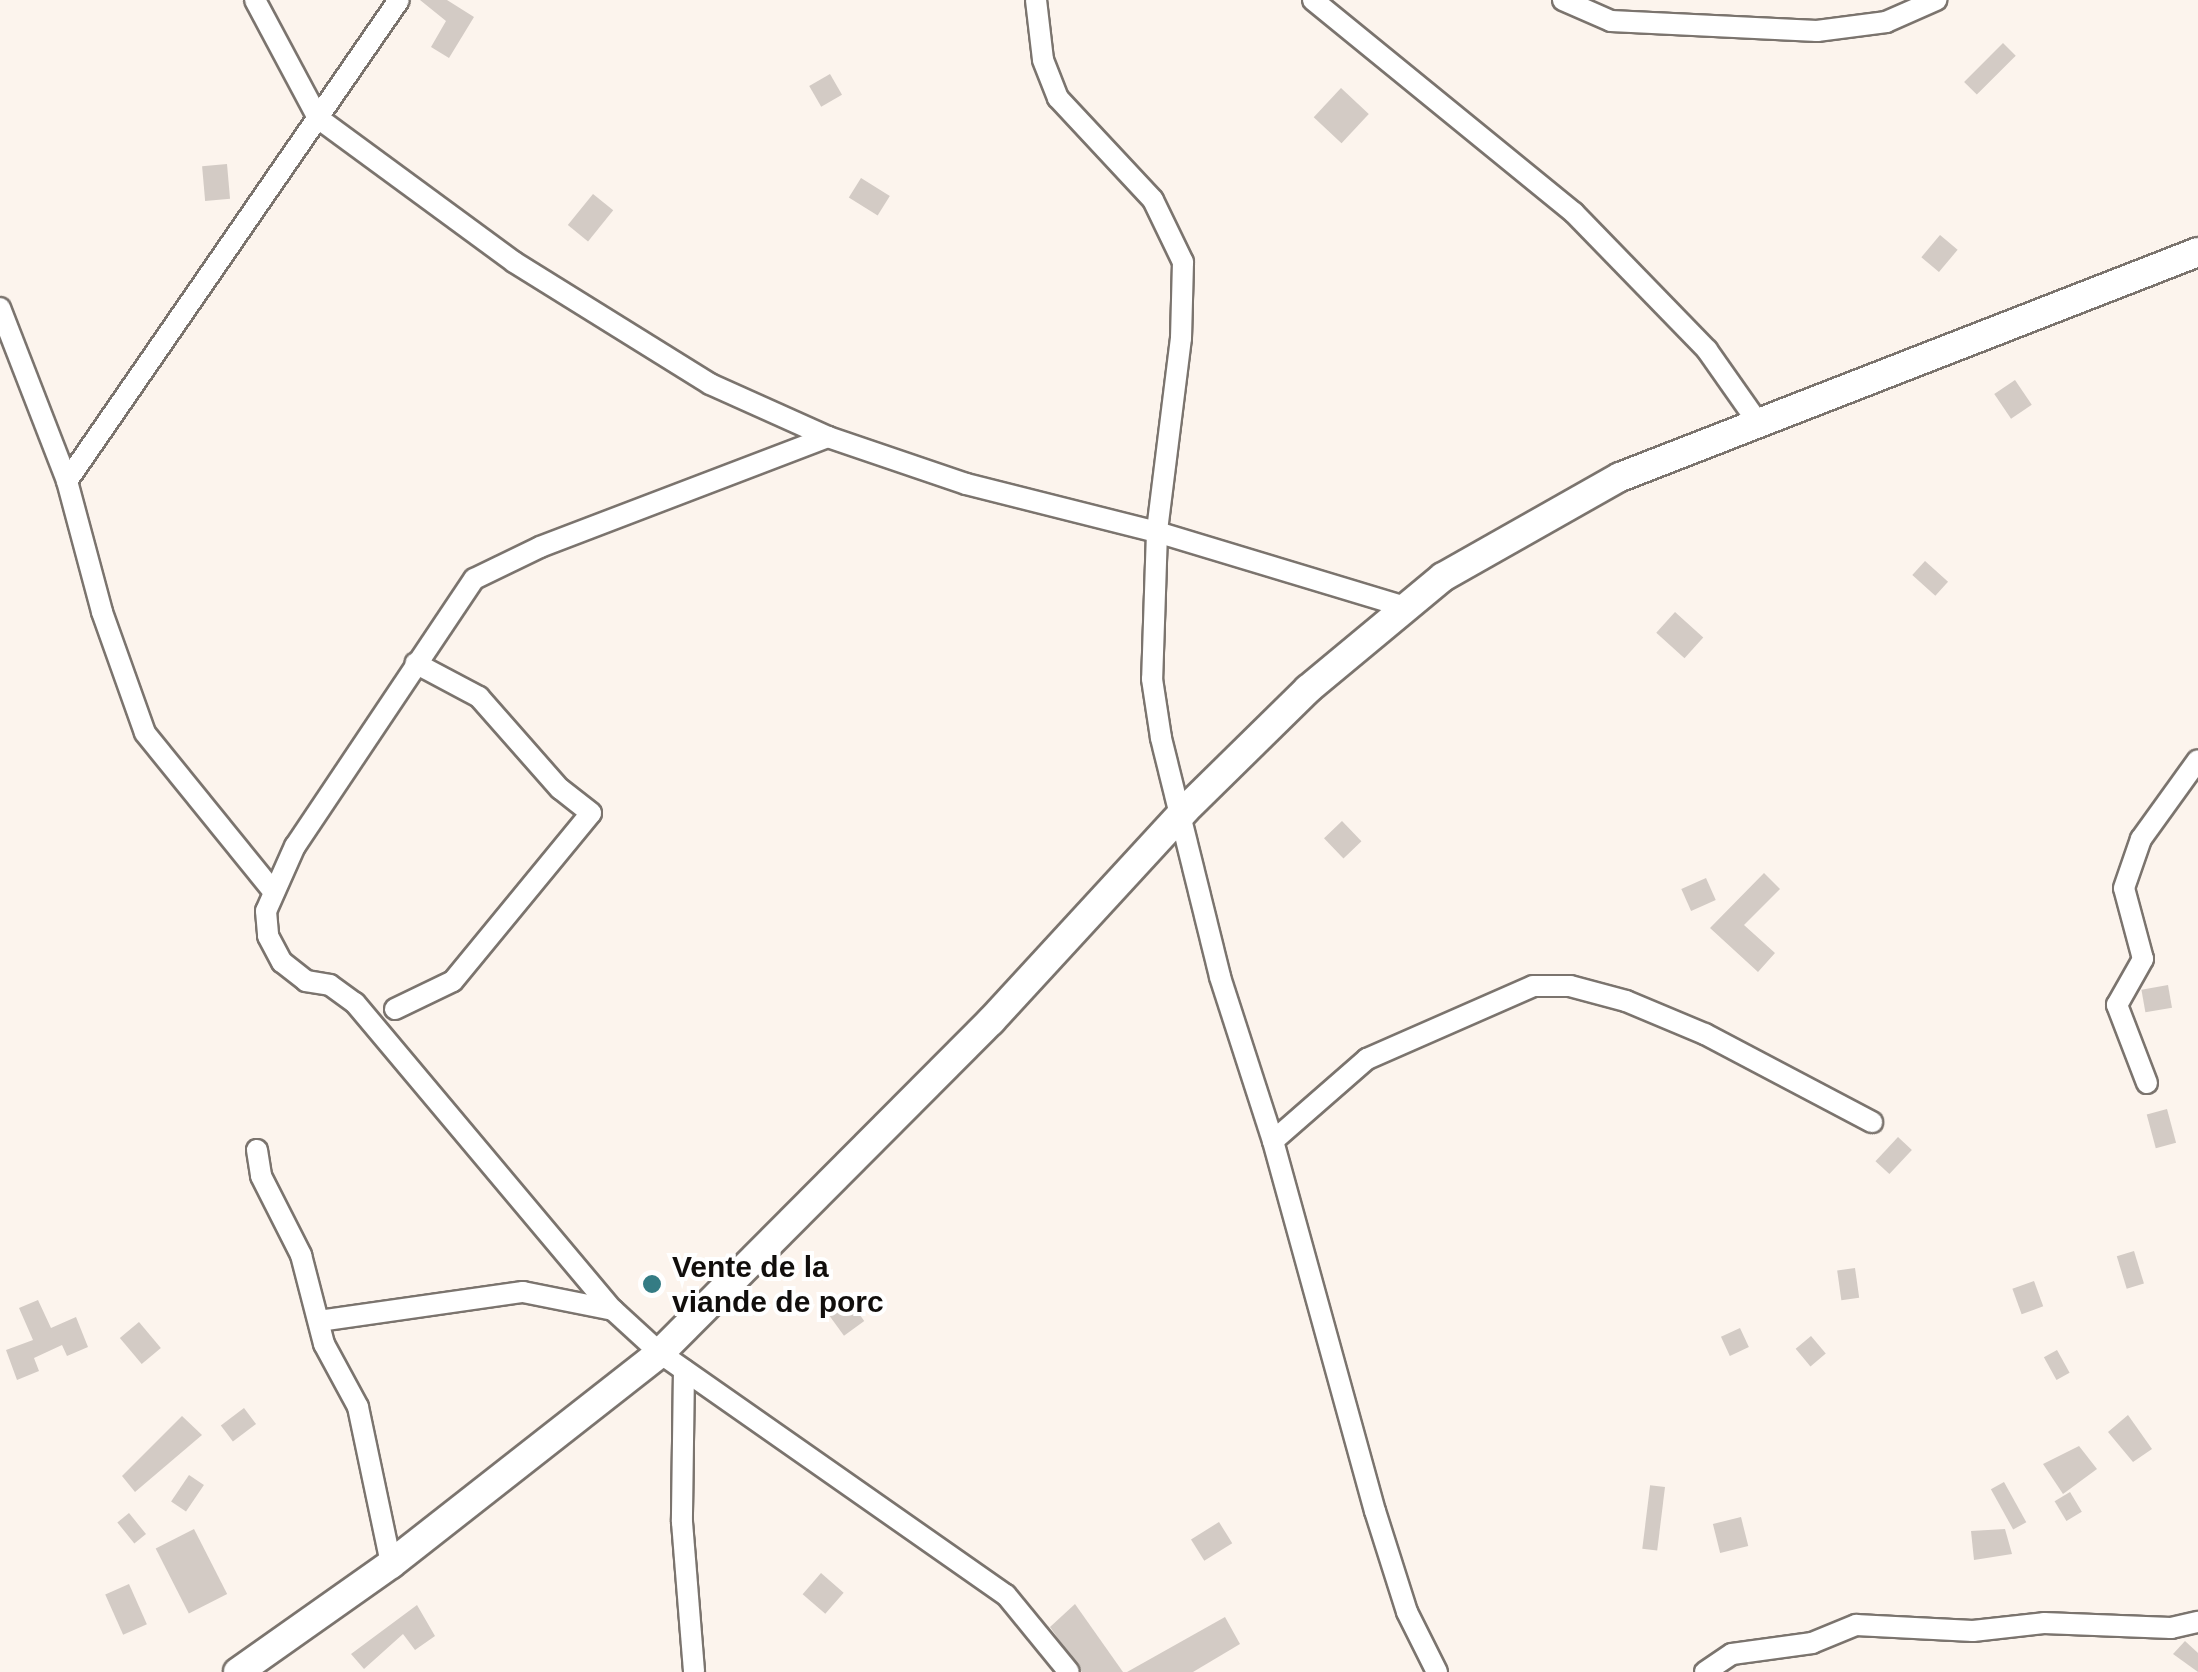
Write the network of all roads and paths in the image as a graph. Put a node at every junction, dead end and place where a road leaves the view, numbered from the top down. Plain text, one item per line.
1 (255, 0) edge
2 (399, 0) edge
3 (1036, 0) edge
4 (1313, 0) edge
5 (1562, 0) edge
6 (1936, 0) edge
7 (318, 118) junction
8 (2198, 252) edge
9 (0, 308) edge
10 (1759, 424) junction
11 (828, 437) junction
12 (67, 480) junction
13 (1157, 532) junction
14 (1405, 607) junction
15 (415, 663) junction
16 (2198, 760) edge
17 (1184, 811) junction
18 (273, 891) junction
19 (396, 1009) dead end
20 (2147, 1084) dead end
21 (1872, 1122) dead end
22 (1273, 1141) junction
23 (257, 1150) dead end
24 (614, 1310) junction
25 (319, 1322) junction
26 (660, 1353) junction
27 (684, 1370) junction
28 (392, 1564) junction
29 (2198, 1622) edge
30 (238, 1672) edge
31 (694, 1672) edge
32 (1069, 1672) edge
33 (1437, 1672) edge
34 (1705, 1672) edge

1 - 7 street
2 - 7 street
3 - 13 street
4 - 10 street
5 - 6 street
7 - 11 street
7 - 12 street
8 - 10 main road
9 - 12 street
10 - 14 main road
11 - 13 street
11 - 15 street
12 - 18 street
13 - 14 street
13 - 17 street
14 - 17 main road
15 - 18 street
15 - 19 street
16 - 20 street
17 - 22 street
17 - 26 main road
18 - 24 street
21 - 22 street
22 - 33 street
23 - 25 street
24 - 25 street
24 - 26 street
25 - 28 street
26 - 27 street
26 - 28 main road
27 - 31 street
27 - 32 street
28 - 30 main road
29 - 34 street

